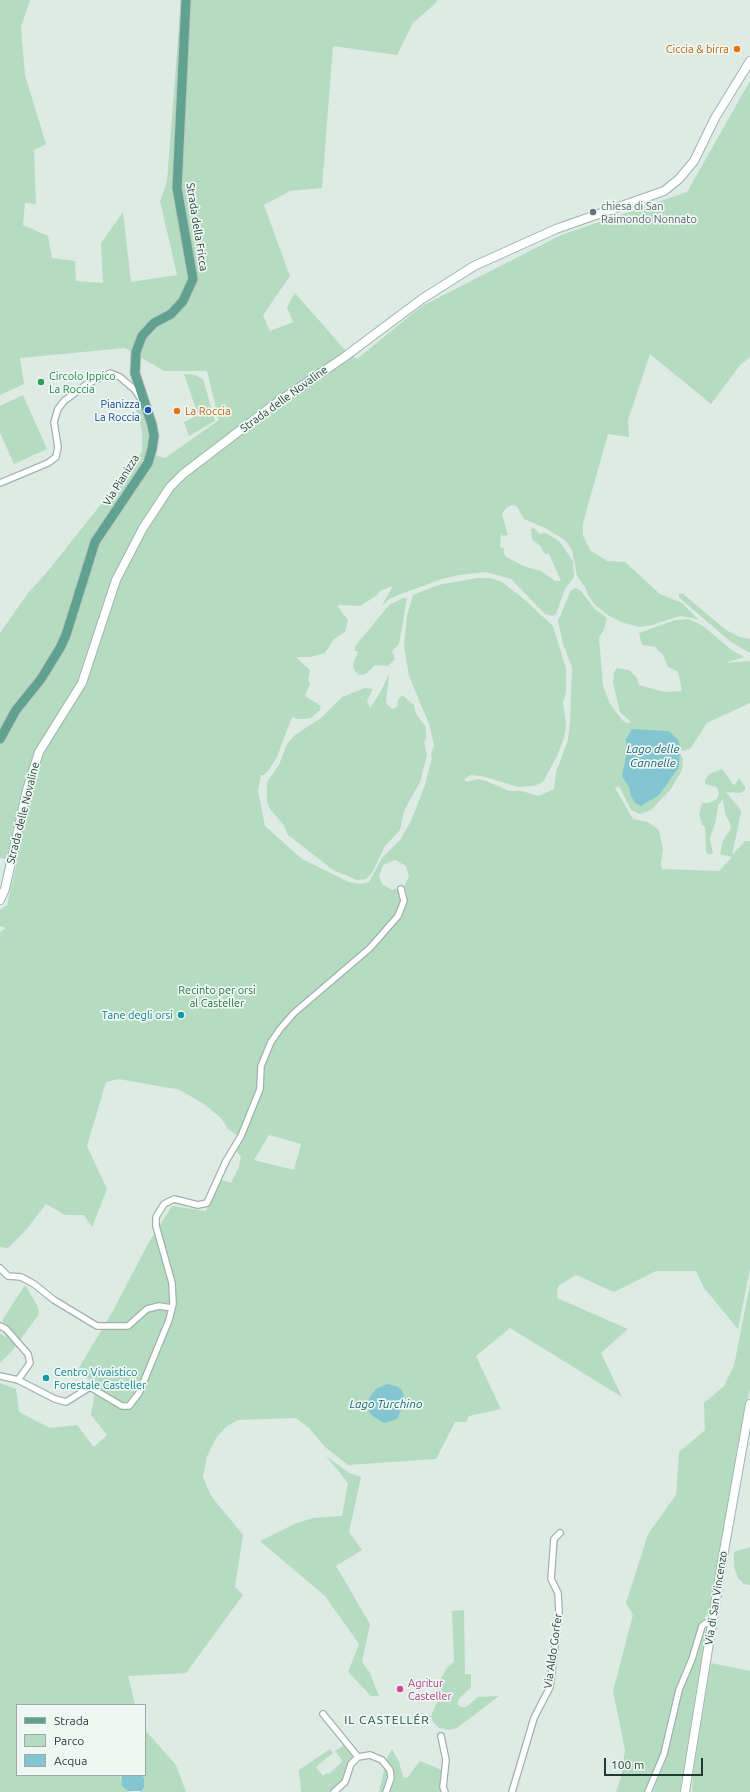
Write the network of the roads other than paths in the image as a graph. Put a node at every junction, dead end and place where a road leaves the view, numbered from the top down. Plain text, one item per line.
1 (186, 0) edge
2 (750, 61) edge
3 (147, 408) junction
4 (0, 483) edge
5 (0, 739) edge
6 (401, 888) dead end
7 (0, 900) edge
8 (0, 1268) edge
9 (172, 1308) junction
10 (0, 1326) edge
11 (0, 1376) edge
12 (18, 1380) junction
13 (750, 1404) edge
14 (560, 1533) dead end
15 (712, 1623) junction
16 (322, 1714) dead end
17 (441, 1736) dead end
18 (358, 1757) junction
19 (334, 1792) edge
20 (386, 1792) edge
21 (445, 1792) edge
22 (512, 1792) edge
23 (648, 1792) edge
24 (685, 1792) edge

1 - 3 main road, Strada della Fricca
2 - 7 street, Strada delle Novaline
3 - 4 street, Via Pianizza
3 - 5 main road, Via Pianizza
6 - 9 street
8 - 9 street
9 - 12 street
10 - 12 street
11 - 12 street
13 - 15 street, Via di San Vincenzo
14 - 22 street, Via Aldo Gorfer
15 - 23 street
15 - 24 street, Via di San Vincenzo
16 - 18 street
17 - 21 street
18 - 19 street
18 - 20 street

